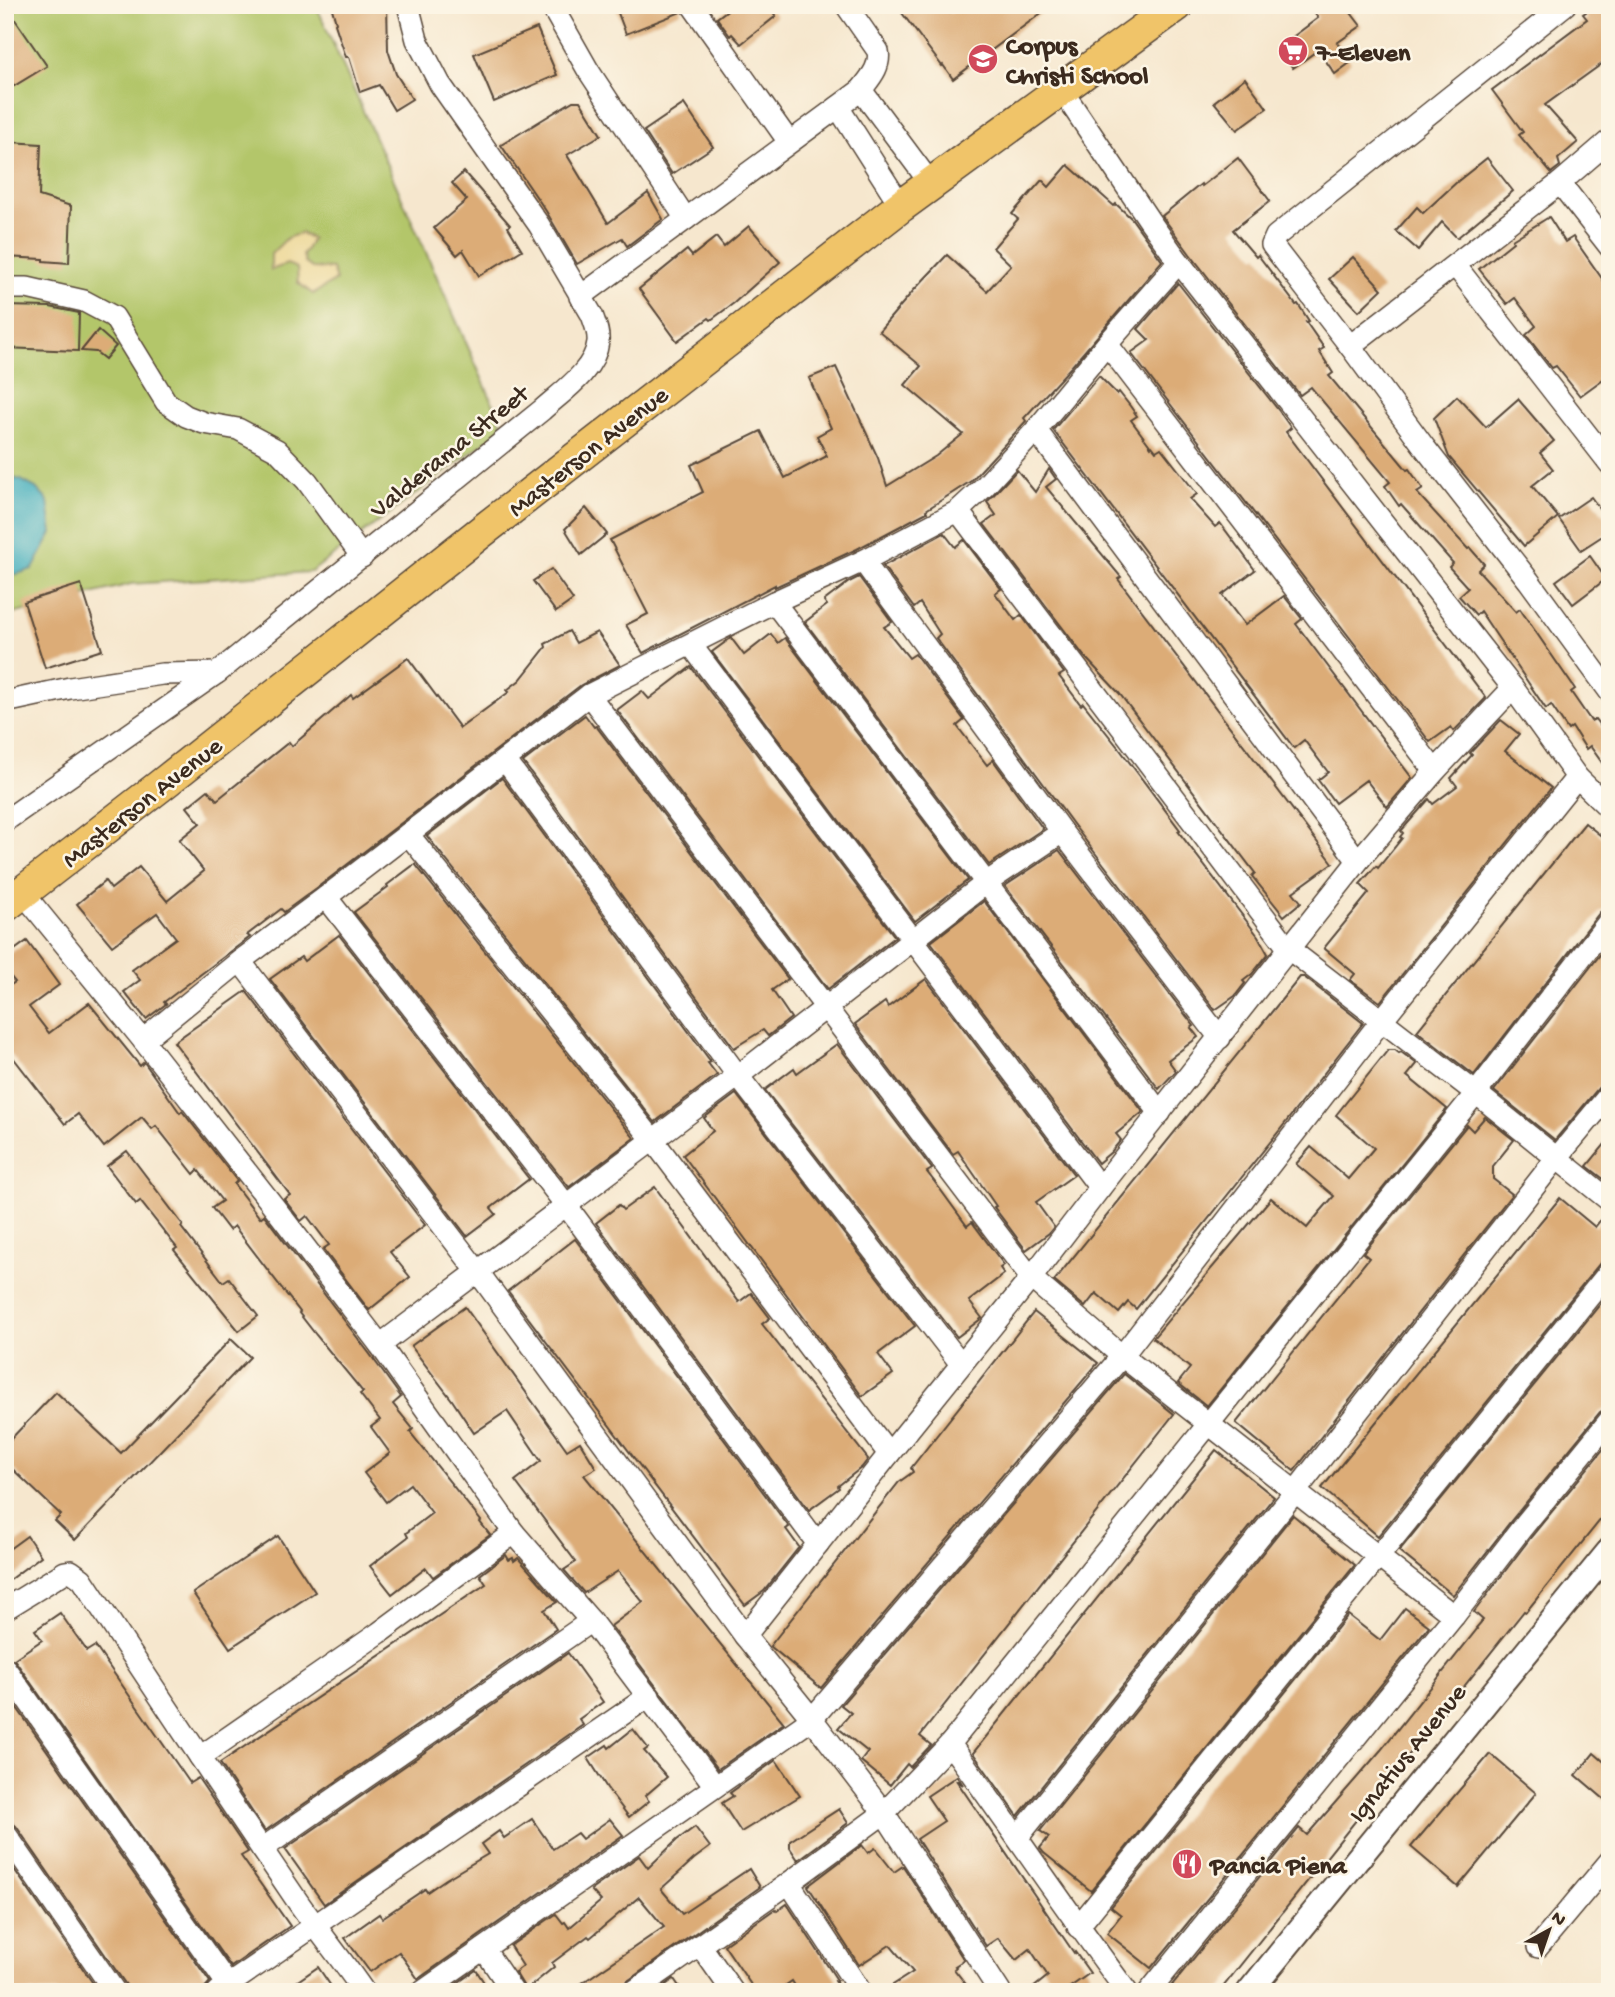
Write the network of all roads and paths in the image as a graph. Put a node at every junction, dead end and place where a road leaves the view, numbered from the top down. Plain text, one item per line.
1 (408, 5) edge
2 (551, 5) edge
3 (692, 5) edge
4 (846, 5) edge
5 (1177, 5) edge
6 (1565, 5) edge
7 (1061, 89) junction
8 (861, 90) junction
9 (838, 107) junction
10 (1610, 140) edge
11 (789, 142) junction
12 (1560, 183) junction
13 (931, 184) junction
14 (901, 206) junction
15 (686, 219) junction
16 (1610, 247) edge
17 (1179, 261) junction
18 (1455, 265) junction
19 (5, 288) edge
20 (580, 297) junction
21 (1107, 344) junction
22 (1350, 346) junction
23 (1036, 430) junction
24 (1610, 464) edge
25 (958, 511) junction
26 (362, 557) junction
27 (863, 561) junction
28 (774, 602) junction
29 (691, 645) junction
30 (217, 673) junction
31 (1513, 688) junction
32 (1610, 692) edge
33 (589, 695) junction
34 (5, 702) edge
35 (505, 761) junction
36 (1435, 771) junction
37 (1577, 776) junction
38 (1610, 809) edge
39 (5, 821) edge
40 (1062, 832) junction
41 (408, 834) junction
42 (1358, 861) junction
43 (986, 883) junction
44 (326, 897) junction
45 (14, 900) edge
46 (1610, 919) edge
47 (913, 941) junction
48 (1289, 949) junction
49 (240, 961) junction
50 (826, 1007) junction
51 (1381, 1020) junction
52 (1220, 1038) junction
53 (143, 1040) junction
54 (738, 1076) junction
55 (1476, 1093) junction
56 (1610, 1094) edge
57 (1160, 1113) junction
58 (653, 1140) junction
59 (1556, 1159) junction
60 (1100, 1188) junction
61 (1610, 1201) edge
62 (566, 1205) junction
63 (1610, 1271) edge
64 (478, 1272) junction
65 (1031, 1278) junction
66 (380, 1345) junction
67 (1122, 1356) junction
68 (961, 1364) junction
69 (1610, 1420) edge
70 (1208, 1425) junction
71 (889, 1454) junction
72 (1295, 1492) junction
73 (514, 1533) junction
74 (818, 1544) junction
75 (1610, 1549) edge
76 (1379, 1556) junction
77 (5, 1609) edge
78 (1454, 1616) junction
79 (591, 1621) junction
80 (745, 1636) junction
81 (5, 1668) edge
82 (649, 1696) junction
83 (812, 1719) junction
84 (950, 1744) junction
85 (200, 1757) junction
86 (715, 1786) junction
87 (884, 1813) junction
88 (5, 1833) edge
89 (1018, 1837) junction
90 (262, 1849) junction
91 (1610, 1861) edge
92 (789, 1883) junction
93 (315, 1927) junction
94 (1078, 1927) junction
95 (700, 1945) junction
96 (1538, 1947) dead end
97 (484, 1949) junction
98 (223, 1988) edge
99 (115, 1992) edge
100 (364, 1992) edge
101 (422, 1992) edge
102 (513, 1992) edge
103 (632, 1992) edge
104 (733, 1992) edge
105 (861, 1992) edge
106 (1000, 1992) edge
107 (1126, 1992) edge
108 (1149, 1992) edge
109 (1249, 1992) edge

1 - 20 street, Valderama Street
2 - 15 street
3 - 11 street
4 - 8 street
5 - 7 main road, Masterson Avenue
6 - 22 street
7 - 13 main road, Masterson Avenue
7 - 17 street
8 - 9 street
8 - 13 street
9 - 11 street
9 - 14 street
10 - 12 street
11 - 15 street
12 - 16 street
12 - 18 street
13 - 14 main road, Masterson Avenue
14 - 45 main road, Masterson Avenue
15 - 20 street
17 - 21 street
17 - 31 street
18 - 22 street
18 - 24 street
19 - 26 street
20 - 26 street, Valderama Street
21 - 23 street
21 - 36 street
22 - 32 street
23 - 25 street
23 - 42 street
25 - 27 street
25 - 48 street
26 - 30 street, Valderama Street
27 - 28 street
27 - 40 street
28 - 29 street
28 - 43 street
29 - 33 street
29 - 47 street
30 - 34 street
30 - 39 street, Valderama Street
31 - 36 street
31 - 37 street
33 - 35 street
33 - 50 street
35 - 41 street
35 - 54 street
36 - 42 street
37 - 38 street
37 - 51 street
40 - 43 street
40 - 52 street
41 - 44 street
41 - 58 street
42 - 48 street
43 - 47 street
43 - 57 street
44 - 49 street
44 - 62 street
45 - 53 street
46 - 55 street
47 - 50 street
47 - 60 street
48 - 51 street
48 - 52 street
49 - 53 street
49 - 64 street
50 - 54 street
50 - 65 street
51 - 55 street
51 - 67 street
52 - 57 street
53 - 66 street
54 - 58 street
54 - 68 street
55 - 59 street
55 - 70 street
56 - 59 street
57 - 60 street
58 - 62 street
58 - 71 street
59 - 61 street
59 - 72 street
60 - 65 street
62 - 64 street
62 - 74 street
63 - 76 street
64 - 66 street
64 - 80 street
65 - 67 street
65 - 68 street
66 - 73 street
67 - 70 street
67 - 83 street
68 - 71 street
69 - 78 street
70 - 72 street
70 - 84 street
71 - 74 street
72 - 76 street
72 - 89 street
73 - 79 street
73 - 85 street
74 - 80 street
75 - 109 street, Ignatius Avenue
76 - 78 street
76 - 94 street
77 - 85 street
78 - 108 street
79 - 82 street
79 - 90 street
80 - 83 street
81 - 98 street
82 - 86 street
82 - 93 street
83 - 86 street
83 - 87 street
84 - 87 street
84 - 89 street
85 - 90 street
86 - 97 street
87 - 92 street
87 - 106 street
88 - 99 street
89 - 94 street
90 - 93 street
91 - 96 street
92 - 95 street
92 - 105 street
93 - 98 street
93 - 100 street
94 - 107 street
95 - 103 street
95 - 104 street
97 - 101 street
97 - 102 street

